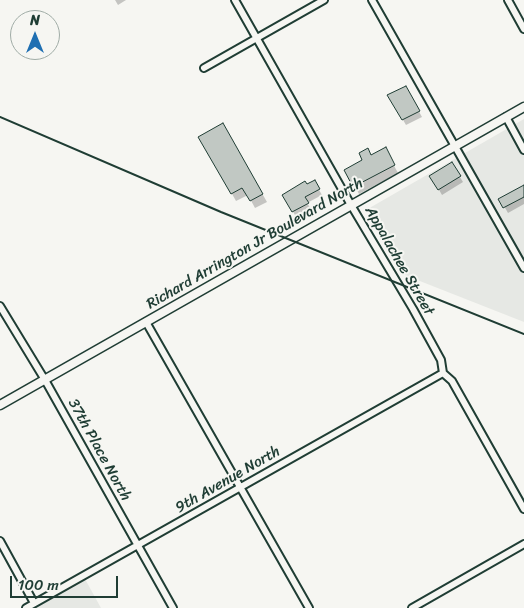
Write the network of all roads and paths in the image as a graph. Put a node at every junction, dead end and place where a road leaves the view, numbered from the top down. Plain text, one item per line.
1 (235, 0) edge
2 (324, 0) edge
3 (372, 0) edge
4 (508, 0) edge
5 (524, 28) edge
6 (256, 38) junction
7 (204, 68) dead end
8 (524, 107) edge
9 (506, 117) junction
10 (454, 146) junction
11 (524, 150) edge
12 (351, 205) junction
13 (524, 268) edge
14 (0, 306) edge
15 (146, 322) junction
16 (443, 373) junction
17 (45, 380) junction
18 (0, 405) edge
19 (241, 487) junction
20 (524, 509) edge
21 (0, 541) edge
22 (524, 544) edge
23 (138, 545) junction
24 (34, 603) junction
25 (26, 608) edge
26 (173, 608) edge
27 (309, 608) edge
28 (412, 608) edge

1 - 6 street, Appalachee Street
2 - 6 street
3 - 10 street
4 - 5 street
6 - 7 street
6 - 12 street, Appalachee Street
8 - 9 street, Richard Arrington Jr Boulevard North
9 - 10 street, Richard Arrington Jr Boulevard North
9 - 11 street
10 - 12 street, Richard Arrington Jr Boulevard North
10 - 13 street
12 - 15 street, Richard Arrington Jr Boulevard North
12 - 16 street, Appalachee Street
14 - 17 street, 37th Place North
15 - 17 street, Richard Arrington Jr Boulevard North
15 - 19 street
16 - 19 street, 9th Avenue North
16 - 20 street, Appalachee Street
17 - 18 street, Richard Arrington Jr Boulevard North
17 - 23 street, 37th Place North
19 - 23 street, 9th Avenue North
19 - 27 street
21 - 24 street
22 - 28 street
23 - 24 street, 9th Avenue North
23 - 26 street, 37th Place North
24 - 25 street, 9th Avenue North

